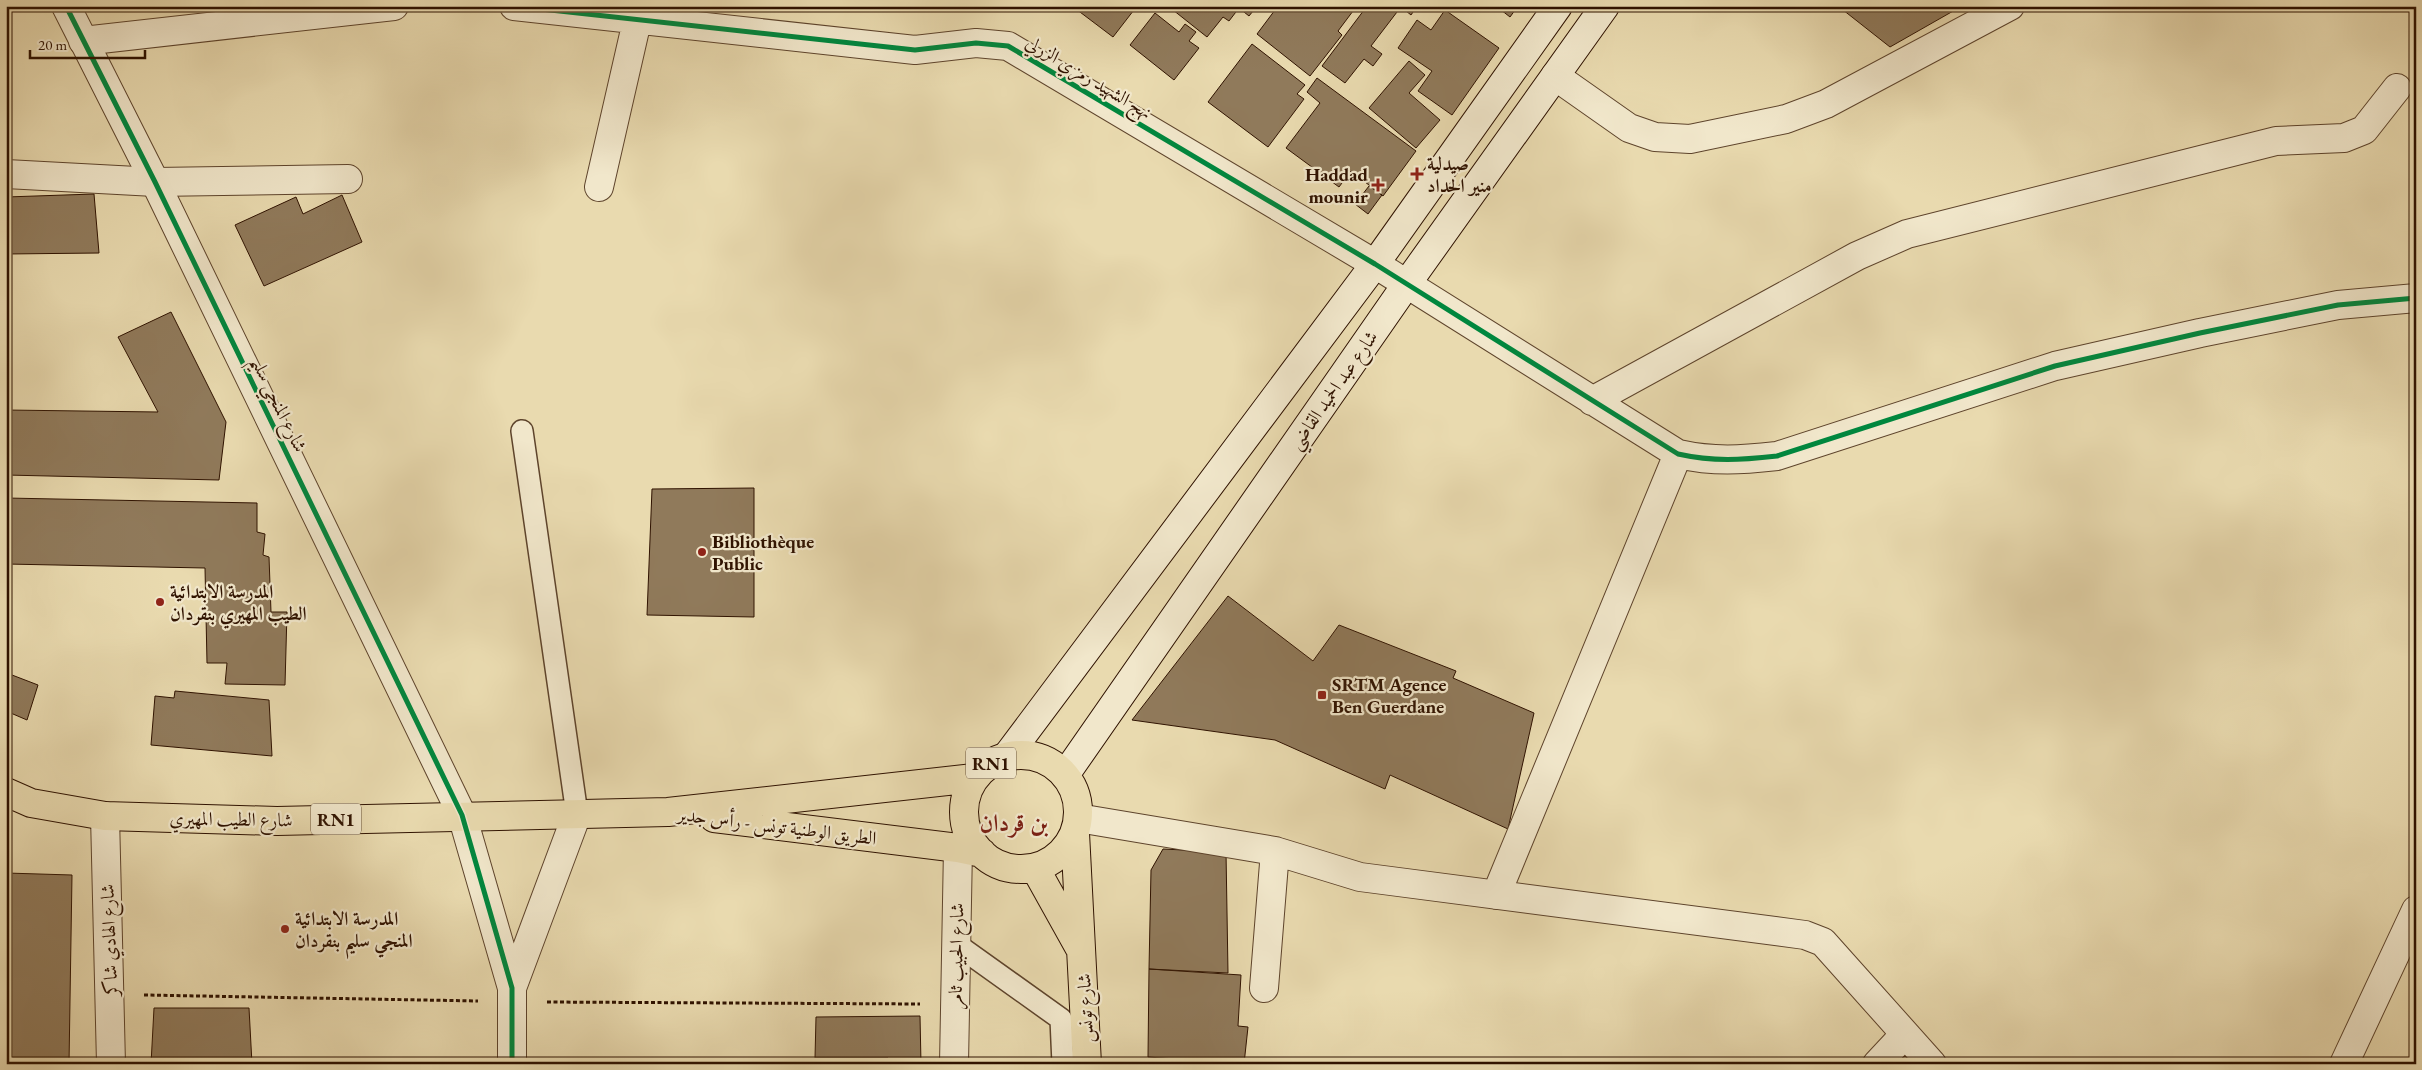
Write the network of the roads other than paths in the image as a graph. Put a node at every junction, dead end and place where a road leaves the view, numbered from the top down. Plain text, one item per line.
1 (66, 6) edge
2 (394, 6) edge
3 (514, 6) edge
4 (1558, 6) edge
5 (1605, 6) edge
6 (2010, 6) edge
7 (638, 21) junction
8 (83, 41) junction
9 (1555, 76) junction
10 (2397, 88) dead end
11 (6, 174) edge
12 (348, 179) dead end
13 (155, 182) junction
14 (599, 187) dead end
15 (1375, 264) junction
16 (1406, 285) junction
17 (2416, 298) edge
18 (1592, 401) junction
19 (522, 431) dead end
20 (1678, 454) junction
21 (1007, 756) junction
22 (1065, 775) junction
23 (974, 778) junction
24 (6, 792) edge
25 (668, 812) junction
26 (577, 814) junction
27 (462, 815) junction
28 (105, 816) junction
29 (1077, 825) junction
30 (970, 850) junction
31 (1275, 850) junction
32 (1035, 868) junction
33 (1496, 895) junction
34 (2416, 910) edge
35 (956, 944) junction
36 (1082, 953) junction
37 (1264, 988) dead end
38 (512, 995) junction
39 (1905, 1034) junction
40 (112, 1064) edge
41 (512, 1064) edge
42 (954, 1064) edge
43 (1063, 1064) edge
44 (1087, 1064) edge
45 (1877, 1064) edge
46 (1932, 1064) edge
47 (2344, 1064) edge

1 - 8 street, شارع المنجي سليم
2 - 8 street
3 - 7 street, نهج الشهيد رمزي الزرلي
4 - 15 street, شارع عبد الحميد القاضي
5 - 9 street, شارع عبد الحميد القاضي
6 - 9 street
7 - 14 street
7 - 15 street, نهج الشهيد رمزي الزرلي
8 - 13 street, شارع المنجي سليم
9 - 16 street, شارع عبد الحميد القاضي
10 - 18 street
11 - 13 street
12 - 13 street
13 - 27 street, شارع المنجي سليم
15 - 16 street, نهج الشهيد رمزي الزرلي
15 - 21 street, شارع عبد الحميد القاضي
16 - 18 street, نهج الشهيد رمزي الزرلي
16 - 22 street, شارع عبد الحميد القاضي
17 - 20 street, نهج الشهيد رمزي الزرلي
18 - 20 street, نهج الشهيد رمزي الزرلي
19 - 26 lane
20 - 33 street
21 - 22 main road, RN1
21 - 23 main road, RN1
22 - 29 main road, RN1
23 - 25 main road, الطريق الوطنية تونس - رأس جدير / RN1
23 - 30 main road, RN1
24 - 28 main road, شارع الطيب المهيري / RN1
25 - 26 main road, شارع الطيب المهيري / RN1
25 - 30 main road, الطريق الوطنية تونس - رأس جدير / RN1
26 - 27 main road, شارع الطيب المهيري / RN1
26 - 38 street
27 - 28 main road, شارع الطيب المهيري / RN1
27 - 38 street, شارع المنجي سليم
28 - 40 street, شارع الهادي شاكر
29 - 31 street
29 - 32 main road
29 - 36 main road, RN1
30 - 32 main road, RN1
30 - 35 street, شارع الحبيب ثامر
31 - 33 street
31 - 37 street
32 - 36 main road, RN1
33 - 39 street
34 - 47 street
35 - 42 street, شارع الحبيب ثامر
35 - 43 lane
36 - 44 main road, شارع تونس / RN1
38 - 41 street
39 - 45 street
39 - 46 street

